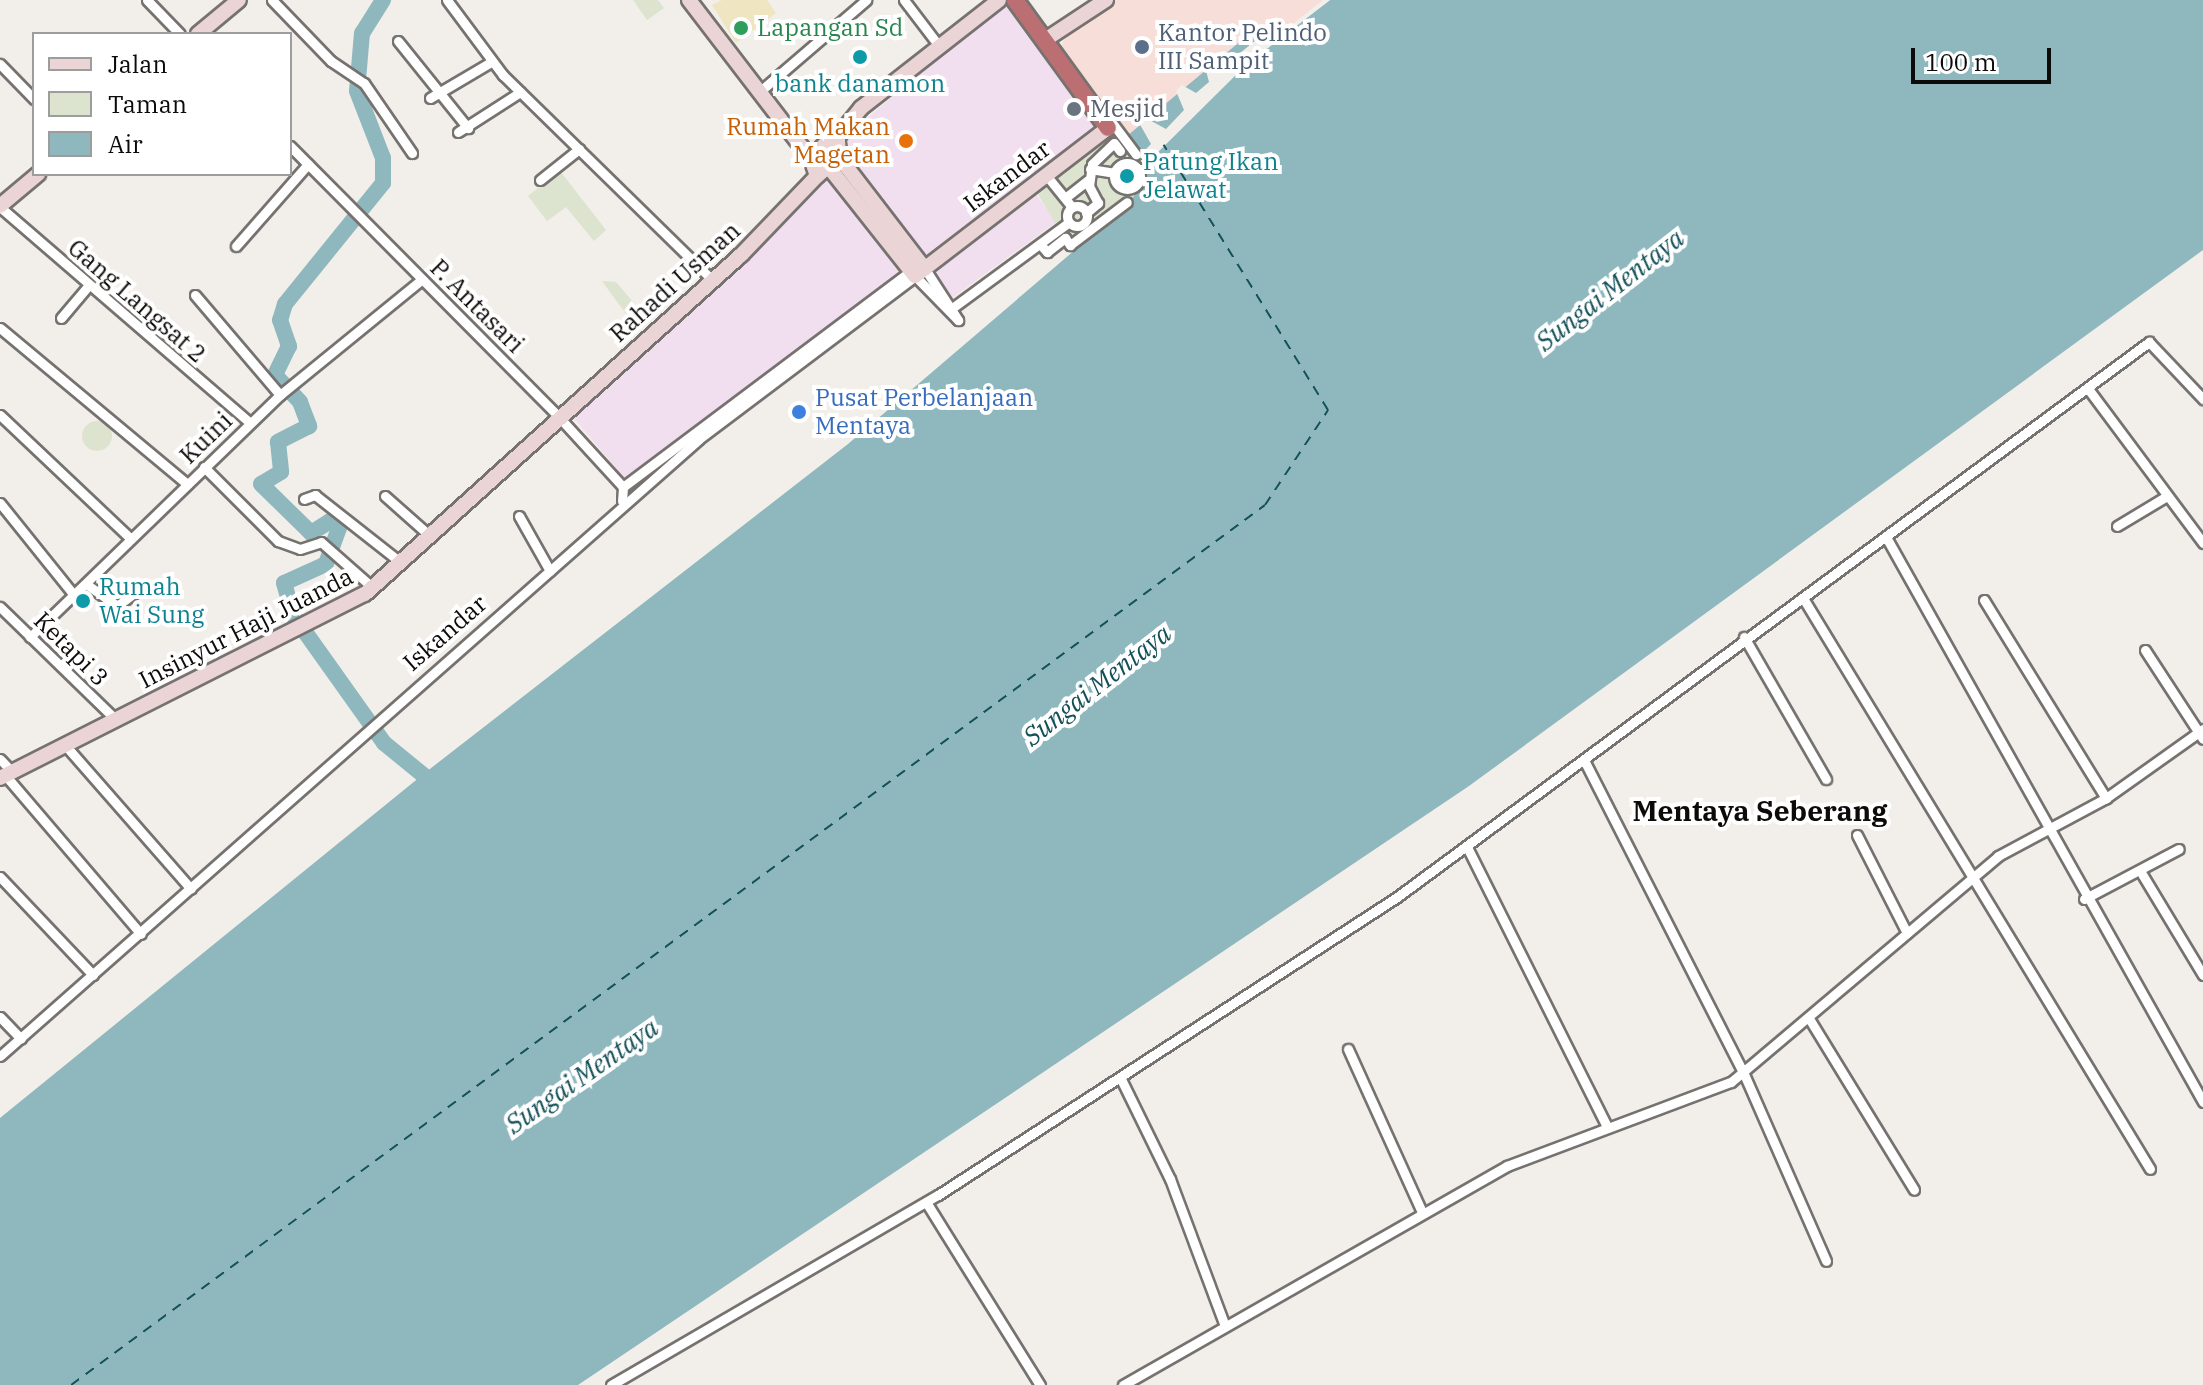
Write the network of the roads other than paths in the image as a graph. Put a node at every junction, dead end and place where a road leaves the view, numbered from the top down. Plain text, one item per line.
1 (147, 0) edge
2 (239, 0) edge
3 (272, 0) edge
4 (447, 0) edge
5 (689, 0) edge
6 (866, 0) edge
7 (904, 0) edge
8 (999, 0) edge
9 (1015, 0) edge
10 (1106, 0) edge
11 (178, 32) edge
12 (200, 32) edge
13 (1045, 40) junction
14 (398, 41) dead end
15 (939, 46) junction
16 (491, 62) junction
17 (0, 64) edge
18 (440, 91) junction
19 (520, 92) junction
20 (758, 93) junction
21 (32, 97) edge
22 (430, 98) dead end
23 (1110, 126) junction
24 (836, 139) junction
25 (292, 148) edge
26 (579, 149) junction
27 (1120, 151) dead end
28 (412, 153) dead end
29 (1136, 154) dead end
30 (811, 159) junction
31 (308, 164) junction
32 (829, 168) junction
33 (1090, 169) junction
34 (1114, 173) dead end
35 (1046, 175) junction
36 (36, 176) edge
37 (540, 180) dead end
38 (1088, 180) junction
39 (1065, 198) junction
40 (1127, 202) dead end
41 (0, 207) edge
42 (1072, 207) junction
43 (1086, 213) junction
44 (1068, 223) junction
45 (1040, 244) junction
46 (236, 246) dead end
47 (921, 268) junction
48 (422, 279) junction
49 (712, 280) junction
50 (89, 285) junction
51 (195, 295) dead end
52 (61, 318) dead end
53 (0, 328) edge
54 (2089, 390) junction
55 (285, 391) junction
56 (2203, 399) edge
57 (0, 415) edge
58 (558, 416) junction
59 (250, 423) junction
60 (204, 467) junction
61 (187, 484) junction
62 (623, 487) junction
63 (385, 496) dead end
64 (2167, 496) junction
65 (304, 499) dead end
66 (622, 501) junction
67 (0, 503) edge
68 (519, 516) dead end
69 (2117, 526) dead end
70 (429, 535) junction
71 (1886, 537) junction
72 (131, 539) junction
73 (2203, 543) edge
74 (400, 562) junction
75 (550, 571) junction
76 (86, 584) junction
77 (145, 585) dead end
78 (373, 588) junction
79 (74, 595) junction
80 (1803, 598) junction
81 (1984, 600) dead end
82 (0, 607) edge
83 (30, 637) junction
84 (1744, 637) junction
85 (2145, 650) dead end
86 (114, 718) junction
87 (2201, 733) edge
88 (65, 745) junction
89 (0, 759) edge
90 (1585, 762) junction
91 (6, 775) edge
92 (1826, 779) dead end
93 (2106, 798) junction
94 (2045, 829) junction
95 (1857, 835) dead end
96 (1467, 847) junction
97 (2179, 849) dead end
98 (1975, 874) junction
99 (2142, 874) junction
100 (0, 877) edge
101 (191, 889) junction
102 (2084, 899) junction
103 (1907, 933) junction
104 (141, 934) junction
105 (93, 975) junction
106 (2203, 975) edge
107 (0, 1017) edge
108 (1810, 1020) junction
109 (21, 1039) junction
110 (1348, 1049) dead end
111 (0, 1056) edge
112 (1744, 1074) junction
113 (1121, 1079) junction
114 (2203, 1102) edge
115 (1607, 1127) junction
116 (2150, 1169) dead end
117 (1914, 1190) dead end
118 (926, 1202) junction
119 (1422, 1212) junction
120 (1826, 1261) dead end
121 (1225, 1326) junction
122 (611, 1385) edge
123 (1040, 1385) edge
124 (1123, 1385) edge

1 - 11 street
2 - 12 street
3 - 28 street
4 - 16 street
5 - 20 street
6 - 20 street
7 - 15 street
8 - 15 street
9 - 13 highway
10 - 13 street
13 - 23 highway
14 - 18 street
15 - 24 street
16 - 18 street
16 - 19 street
17 - 21 street
18 - 19 street
18 - 22 street
19 - 26 street
20 - 30 street
23 - 29 street
23 - 35 street, Iskandar
24 - 30 street
24 - 32 street
25 - 31 street, P. Antasari
26 - 37 street
26 - 49 street
27 - 33 street
30 - 32 street
31 - 46 street
31 - 48 street, P. Antasari
32 - 47 street
32 - 49 street, Rahadi Usman
33 - 34 street
33 - 38 street
35 - 39 street
35 - 47 street, Iskandar
36 - 41 street
38 - 39 street
38 - 43 street
39 - 42 street
40 - 45 street
41 - 50 street, Gang Langsat 2
42 - 43 street
42 - 44 street
43 - 44 street
44 - 45 street
45 - 47 street
47 - 62 street, Iskandar
47 - 66 street, Iskandar
48 - 55 street, Kuini
48 - 58 street, P. Antasari
49 - 58 street, Rahadi Usman
50 - 52 street
50 - 59 street, Gang Langsat 2
51 - 55 street
53 - 61 street
54 - 56 street
54 - 64 street
54 - 71 street
55 - 59 street, Kuini
57 - 72 street
58 - 62 street, P. Antasari
58 - 70 street, Insinyur Haji Juanda
59 - 60 street, Kuini
60 - 61 street, Kuini
60 - 78 street
61 - 72 street, Kuini
62 - 66 street
63 - 70 street
64 - 69 street
64 - 73 street
65 - 74 street
66 - 75 street, Iskandar
67 - 79 street
68 - 75 street
70 - 74 street, Insinyur Haji Juanda
71 - 80 street
71 - 94 street
72 - 76 street, Kuini
74 - 78 street, Insinyur Haji Juanda
75 - 101 street, Iskandar
76 - 77 street
76 - 79 street, Kuini
78 - 86 street, Insinyur Haji Juanda
79 - 83 street, Kuini
80 - 84 street
80 - 98 street
81 - 93 street
82 - 83 street, Ketapi 3
83 - 86 street, Ketapi 3
84 - 90 street
84 - 92 street
85 - 87 street
86 - 88 street, Insinyur Haji Juanda
87 - 93 street
88 - 91 street, Insinyur Haji Juanda
88 - 101 street
89 - 91 street
90 - 96 street
90 - 112 street
91 - 104 street
93 - 94 street
94 - 98 street
94 - 102 street
95 - 103 street
96 - 113 street
96 - 115 street
97 - 99 street
98 - 103 street
98 - 116 street
99 - 102 street
99 - 106 street
100 - 105 street
101 - 104 street, Iskandar
102 - 114 street
103 - 108 street
104 - 105 street, Iskandar
105 - 109 street, Iskandar
107 - 109 street
108 - 112 street
108 - 117 street
109 - 111 street, Iskandar
110 - 119 street
112 - 115 street
112 - 120 street
113 - 118 street
113 - 121 street
115 - 119 street
118 - 122 street
118 - 123 street
119 - 121 street
121 - 124 street

